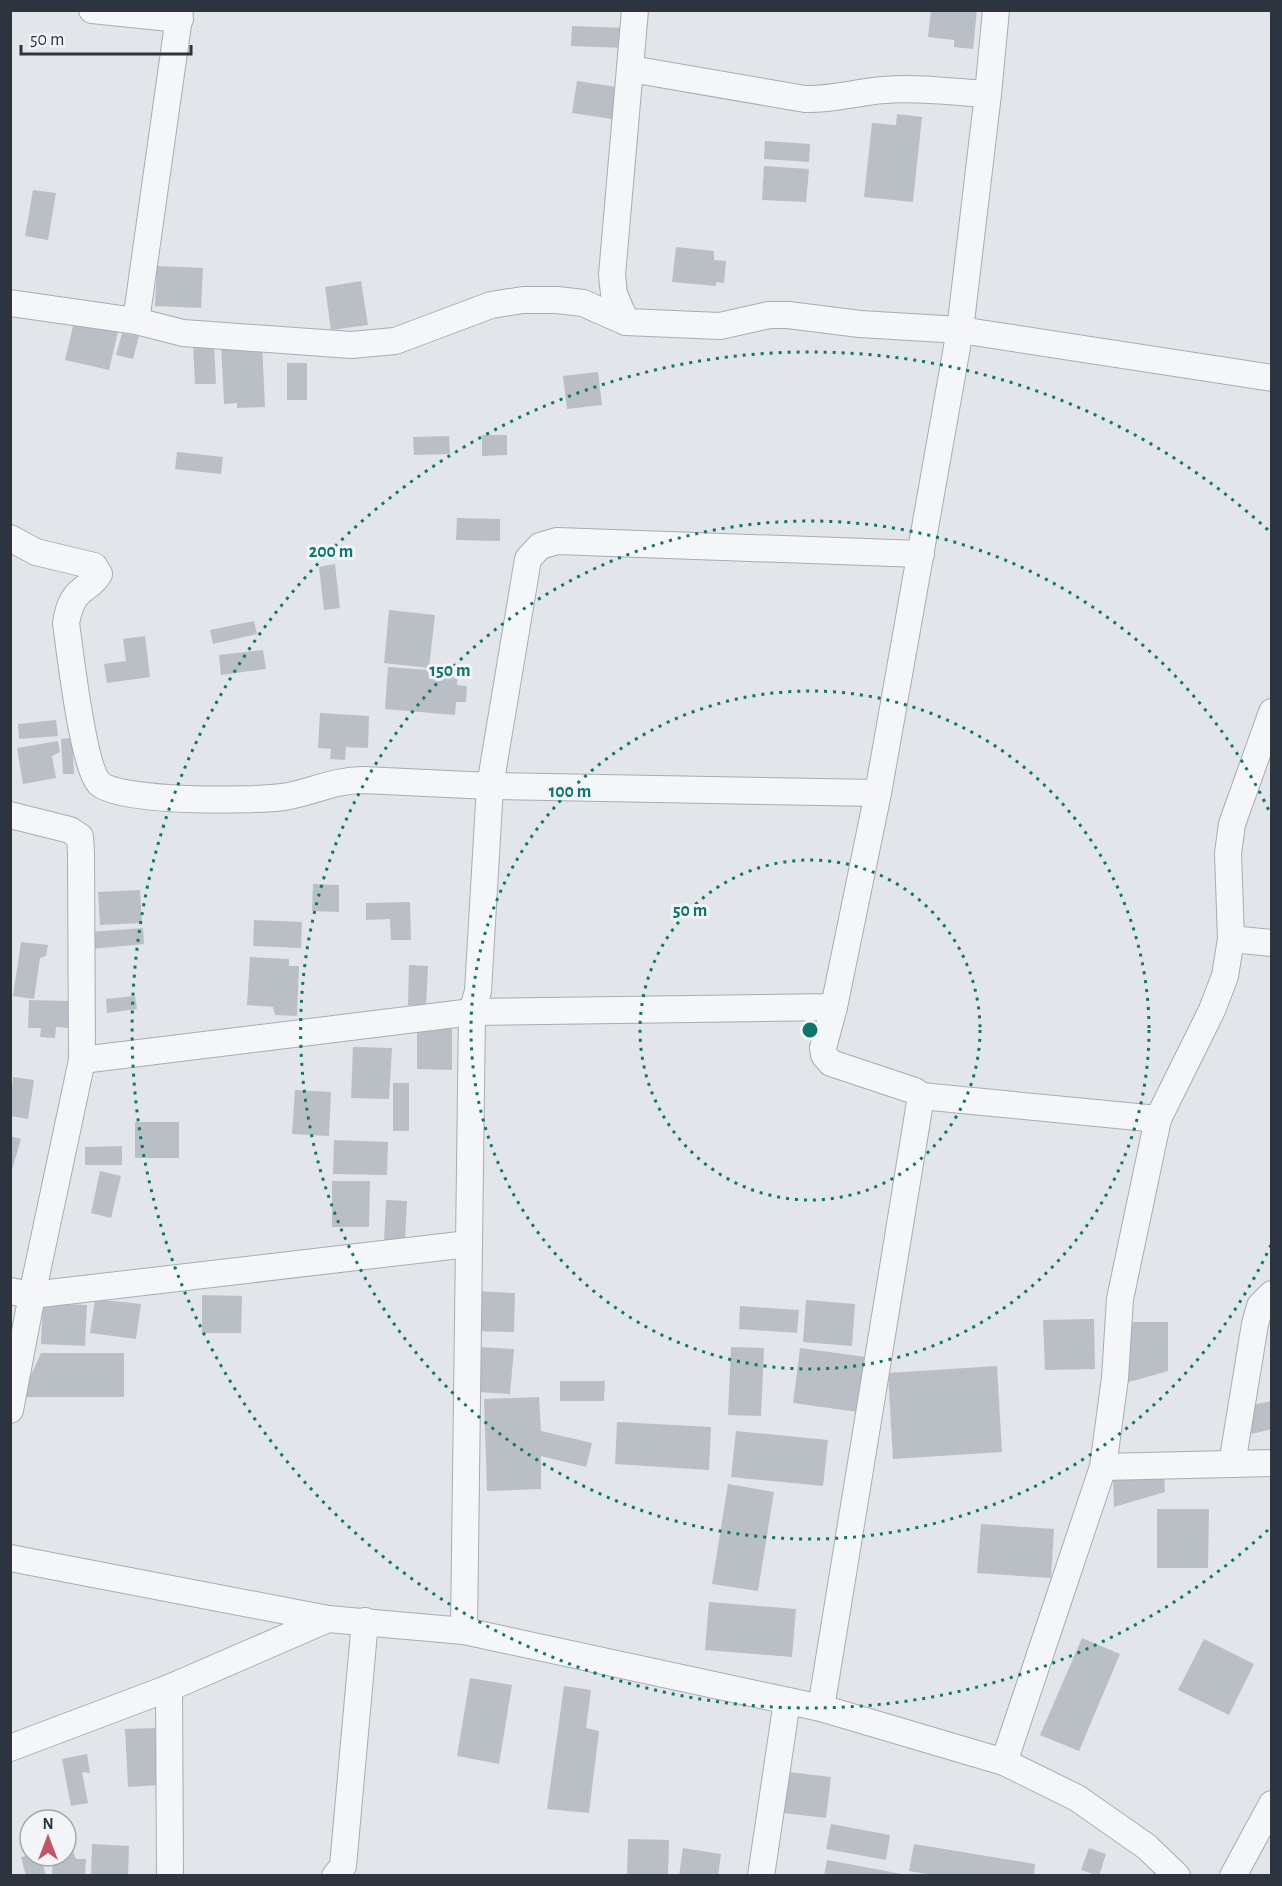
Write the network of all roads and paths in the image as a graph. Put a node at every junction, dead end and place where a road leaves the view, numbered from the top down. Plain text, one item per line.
1 (92, 10) edge
2 (635, 10) edge
3 (996, 10) edge
4 (180, 15) edge
5 (631, 69) junction
6 (988, 94) junction
7 (10, 303) edge
8 (136, 321) junction
9 (626, 322) junction
10 (960, 330) junction
11 (1272, 378) edge
12 (10, 538) edge
13 (921, 554) junction
14 (1270, 725) edge
15 (490, 786) junction
16 (878, 793) junction
17 (10, 814) edge
18 (1231, 939) junction
19 (1272, 943) edge
20 (834, 1007) junction
21 (472, 1012) junction
22 (82, 1060) junction
23 (921, 1096) junction
24 (1158, 1119) junction
25 (468, 1244) junction
26 (21, 1293) edge
27 (1272, 1294) edge
28 (10, 1410) edge
29 (1272, 1463) edge
30 (1232, 1464) junction
31 (1103, 1467) junction
32 (10, 1558) edge
33 (328, 1619) junction
34 (365, 1621) junction
35 (464, 1631) junction
36 (169, 1688) junction
37 (787, 1701) junction
38 (821, 1708) junction
39 (10, 1748) edge
40 (1004, 1762) junction
41 (1272, 1804) edge
42 (170, 1875) edge
43 (343, 1875) edge
44 (761, 1875) edge
45 (1177, 1875) edge
46 (1233, 1875) edge

1 - 4 street
2 - 5 street
3 - 6 street
4 - 8 street
5 - 6 street
5 - 9 street
6 - 10 street
7 - 8 street
8 - 9 street
9 - 10 street
10 - 11 street
10 - 13 street
12 - 15 street
13 - 15 street
13 - 16 street
14 - 18 street
15 - 16 street
15 - 21 street
16 - 20 street
17 - 22 street
18 - 19 street
18 - 24 street
20 - 21 street
20 - 23 street
21 - 22 street
21 - 25 street
22 - 26 street
23 - 24 street
23 - 38 street
24 - 31 street
25 - 26 street
25 - 35 street
26 - 28 street
27 - 30 street
29 - 30 street
30 - 31 street
31 - 40 street
32 - 33 street
33 - 34 street
33 - 36 street
34 - 35 street
34 - 43 street
35 - 37 street
36 - 39 street
36 - 42 street
37 - 38 street
37 - 44 street
38 - 40 street
40 - 45 street
41 - 46 street

